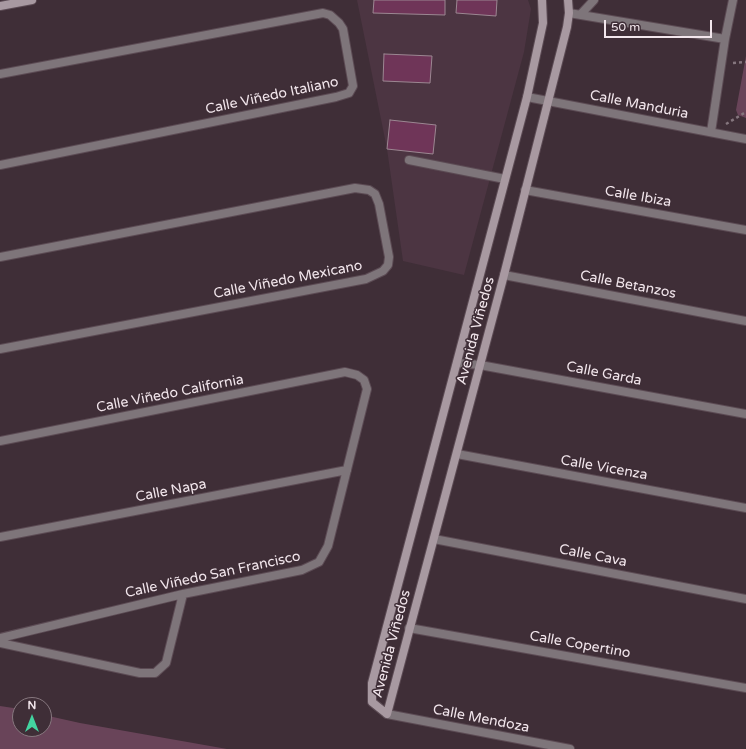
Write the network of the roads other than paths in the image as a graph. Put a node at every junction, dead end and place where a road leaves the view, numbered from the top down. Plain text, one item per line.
1 (32, 0) edge
2 (542, 0) edge
3 (568, 0) edge
4 (594, 0) edge
5 (733, 0) edge
6 (0, 6) edge
7 (569, 13) junction
8 (580, 14) junction
9 (725, 39) junction
10 (0, 74) edge
11 (528, 97) junction
12 (548, 101) junction
13 (711, 132) junction
14 (746, 139) edge
15 (409, 160) dead end
16 (0, 165) edge
17 (505, 179) junction
18 (525, 190) junction
19 (746, 230) edge
20 (0, 257) edge
21 (504, 275) junction
22 (746, 321) edge
23 (0, 349) edge
24 (457, 363) junction
25 (480, 365) junction
26 (345, 372) joint
27 (746, 414) edge
28 (0, 441) edge
29 (457, 454) junction
30 (347, 470) junction
31 (746, 508) edge
32 (0, 537) edge
33 (434, 539) junction
34 (183, 594) junction
35 (746, 598) edge
36 (409, 628) junction
37 (0, 638) edge
38 (0, 643) edge
39 (746, 688) edge
40 (387, 714) junction
41 (570, 749) edge

1 - 6 street
2 - 11 street, Avenida Viñedos
3 - 7 street, Avenida Viñedos
4 - 8 street
5 - 9 street
7 - 8 street
7 - 12 street, Avenida Viñedos
8 - 9 street
9 - 13 street
10 - 16 street, Calle Viñedo Italiano
11 - 12 street, Calle Manduria
11 - 17 street, Avenida Viñedos
12 - 13 street, Calle Manduria
12 - 18 street, Avenida Viñedos
13 - 14 street, Calle Manduria
15 - 17 street
17 - 24 street, Avenida Viñedos
18 - 19 street, Calle Ibiza
18 - 21 street, Avenida Viñedos
20 - 23 street, Calle Viñedo Mexicano
21 - 22 street, Calle Betanzos
21 - 25 street, Avenida Viñedos
24 - 25 street, Calle Garda
24 - 40 street, Avenida Viñedos
25 - 27 street, Calle Garda
25 - 29 street, Avenida Viñedos
26 - 28 street, Calle Viñedo California
26 - 30 street, Calle Viñedo San Francisco
29 - 31 street, Calle Vicenza
29 - 33 street, Avenida Viñedos
30 - 32 street, Calle Napa
30 - 34 street, Calle Viñedo San Francisco
33 - 35 street, Calle Cava
33 - 36 street, Avenida Viñedos
34 - 37 street, Calle Viñedo San Francisco
34 - 38 street
36 - 39 street, Calle Copertino
36 - 40 street, Avenida Viñedos
40 - 41 street, Calle Mendoza

